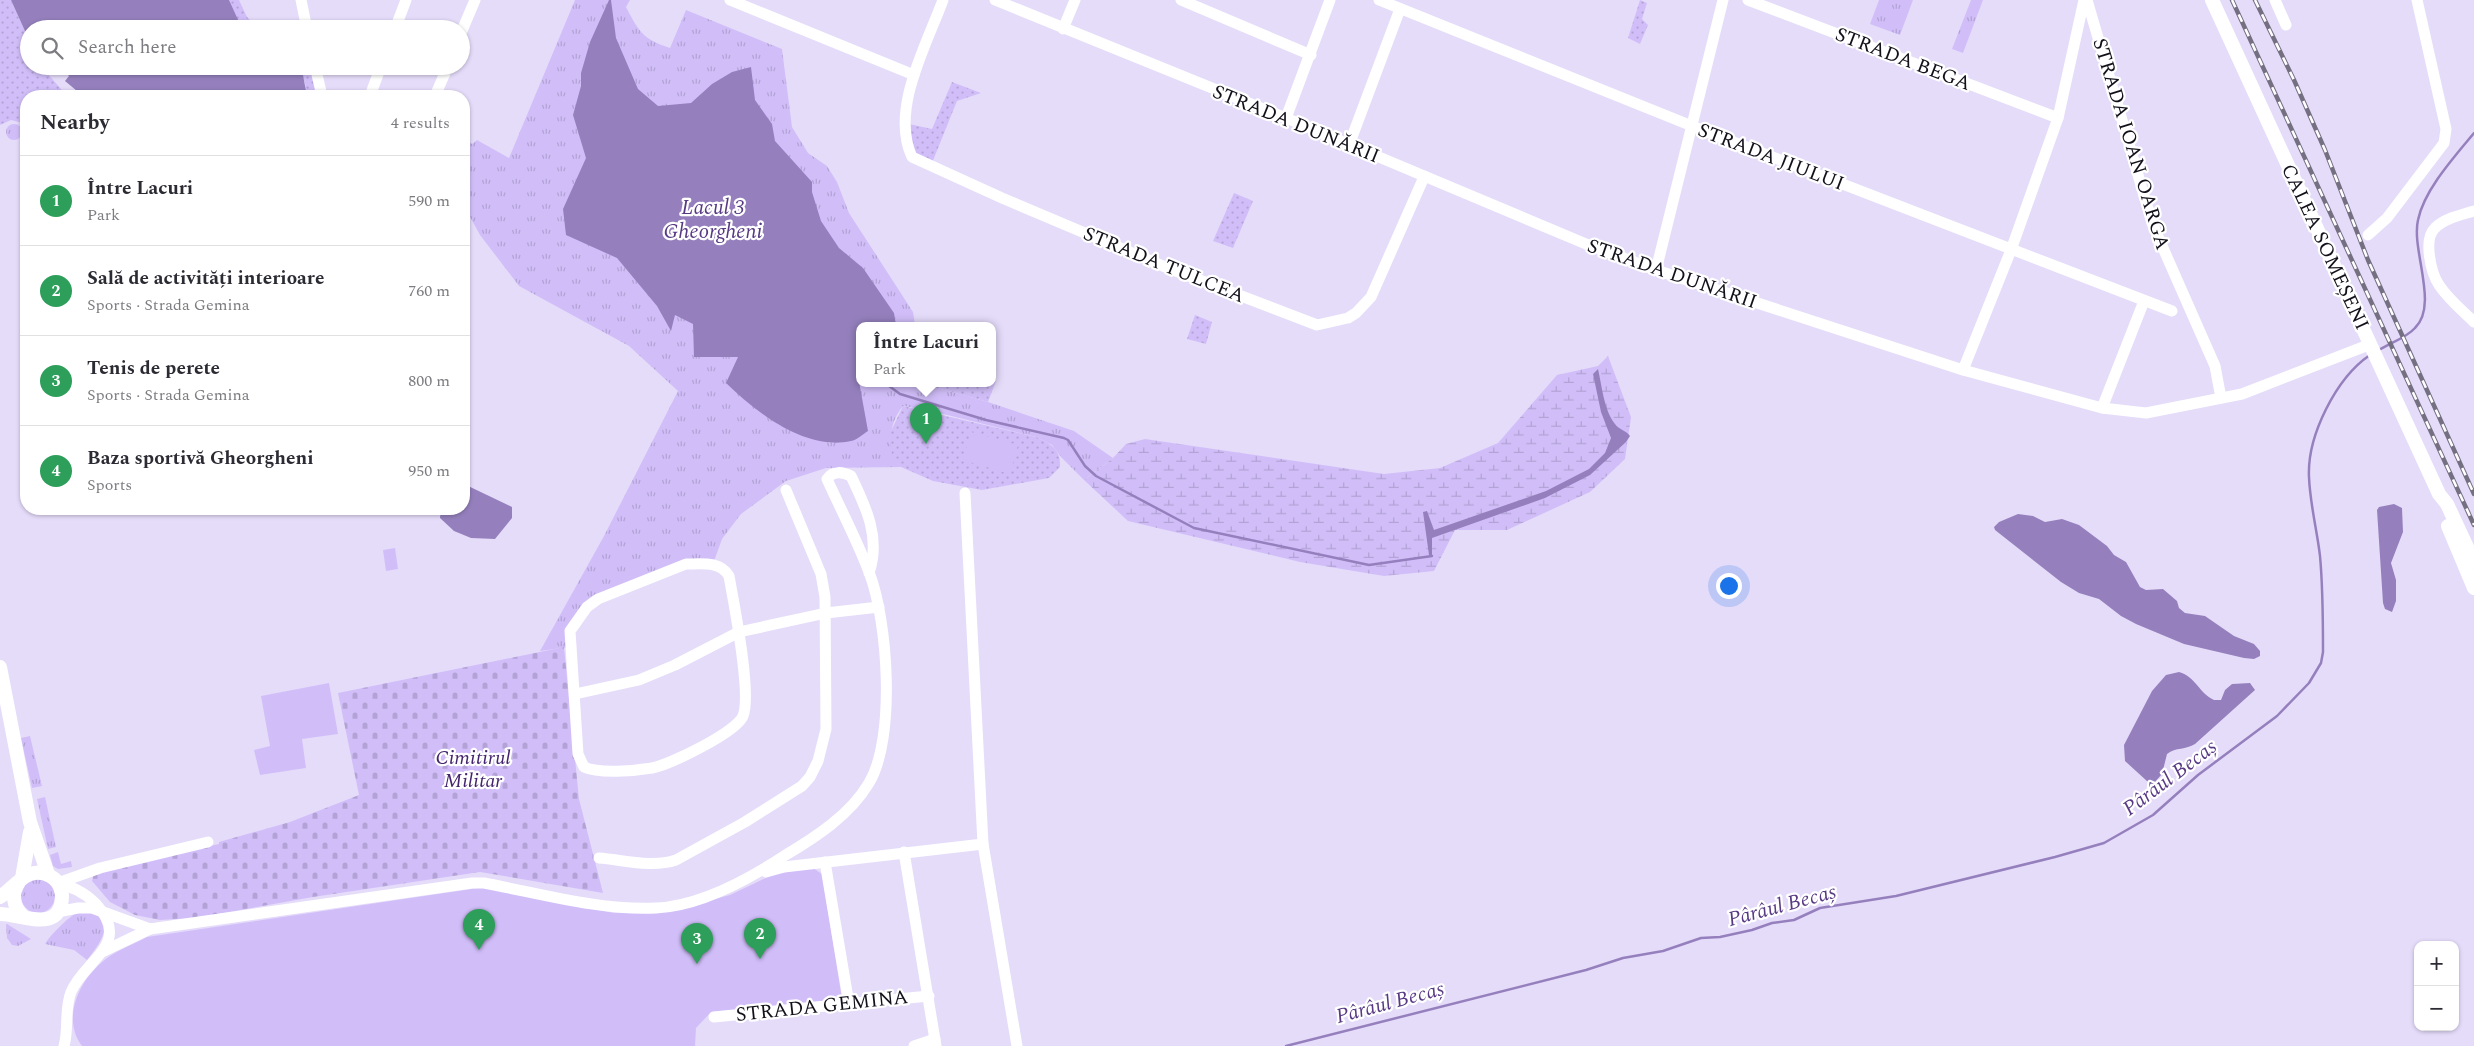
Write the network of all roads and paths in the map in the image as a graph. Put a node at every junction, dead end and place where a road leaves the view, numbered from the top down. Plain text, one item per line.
1 (301, 0) edge
2 (406, 0) edge
3 (475, 0) edge
4 (730, 0) edge
5 (943, 0) edge
6 (995, 0) edge
7 (1075, 0) edge
8 (1181, 0) edge
9 (1330, 0) edge
10 (1379, 0) edge
11 (1723, 0) edge
12 (1748, 0) edge
13 (2086, 0) edge
14 (2212, 0) edge
15 (2275, 0) edge
16 (2417, 0) edge
17 (1400, 9) junction
18 (305, 20) edge
19 (398, 20) edge
20 (467, 20) edge
21 (2286, 26) dead end
22 (1063, 29) junction
23 (1312, 55) junction
24 (317, 75) edge
25 (378, 75) edge
26 (444, 75) edge
27 (914, 75) junction
28 (321, 90) edge
29 (372, 90) edge
30 (438, 90) edge
31 (1286, 118) junction
32 (2058, 118) junction
33 (1692, 126) junction
34 (1349, 145) junction
35 (1424, 177) junction
36 (2474, 211) edge
37 (2368, 235) dead end
38 (2011, 250) junction
39 (1656, 270) junction
40 (2144, 301) junction
41 (2172, 311) dead end
42 (2474, 322) edge
43 (2371, 345) junction
44 (1963, 370) junction
45 (2221, 398) junction
46 (2102, 408) junction
47 (786, 490) dead end
48 (965, 493) dead end
49 (2439, 494) junction
50 (2474, 562) edge
51 (869, 573) junction
52 (2474, 588) edge
53 (879, 607) junction
54 (826, 613) junction
55 (739, 632) junction
56 (0, 667) edge
57 (575, 694) junction
58 (30, 824) junction
59 (208, 842) dead end
60 (983, 844) junction
61 (904, 852) junction
62 (599, 858) dead end
63 (825, 862) junction
64 (757, 874) junction
65 (20, 880) junction
66 (54, 880) junction
67 (0, 897) edge
68 (101, 910) junction
69 (57, 912) junction
70 (0, 914) edge
71 (23, 916) junction
72 (150, 929) junction
73 (104, 951) junction
74 (929, 996) junction
75 (849, 1004) junction
76 (714, 1017) dead end
77 (935, 1043) edge
78 (65, 1044) edge
79 (914, 1046) edge
80 (1016, 1046) edge

1 - 18 street
2 - 19 street
3 - 20 street
4 - 27 street
5 - 27 street, STRADA TULCEA
6 - 22 street, STRADA DUNĂRII
7 - 22 street
8 - 23 street
9 - 23 street
10 - 17 street, STRADA JIULUI
11 - 33 street
12 - 32 street, STRADA BEGA
13 - 32 street
13 - 45 street, STRADA IOAN OARGA
14 - 43 main road, CALEA SOMEȘENI
15 - 21 street
16 - 37 street
17 - 33 street, STRADA JIULUI
17 - 34 street
22 - 31 street, STRADA DUNĂRII
23 - 31 street
24 - 28 street
25 - 29 street
26 - 30 street
27 - 35 street, STRADA TULCEA
31 - 34 street, STRADA DUNĂRII
32 - 38 street
33 - 38 street, STRADA JIULUI
33 - 39 street
34 - 35 street, STRADA DUNĂRII
35 - 39 street, STRADA DUNĂRII
36 - 42 street
38 - 40 street, STRADA JIULUI
38 - 44 street
39 - 44 street, STRADA DUNĂRII
40 - 41 street, STRADA JIULUI
40 - 46 street
43 - 45 street, STRADA DUNĂRII
43 - 49 main road, CALEA SOMEȘENI
44 - 46 street, STRADA DUNĂRII
45 - 46 street, STRADA DUNĂRII
47 - 54 street
48 - 60 street
49 - 50 main road, CALEA SOMEȘENI
49 - 52 main road, CALEA SOMEȘENI
51 - 51 street
51 - 53 street
53 - 54 street
53 - 64 street
54 - 55 street
54 - 62 street
55 - 57 street
55 - 57 street
55 - 57 street
56 - 58 main road
58 - 65 main road
58 - 66 main road
59 - 66 street
60 - 61 street
60 - 80 street
61 - 63 street
61 - 74 street
63 - 64 street
63 - 75 street
64 - 72 street
65 - 66 main road
65 - 67 main road
65 - 71 main road
66 - 68 street
66 - 69 main road
68 - 69 street
68 - 72 street
68 - 73 street
69 - 71 main road
70 - 71 main road
72 - 73 street
73 - 78 street
74 - 75 street, STRADA GEMINA
74 - 77 street
75 - 76 street, STRADA GEMINA
77 - 79 street

